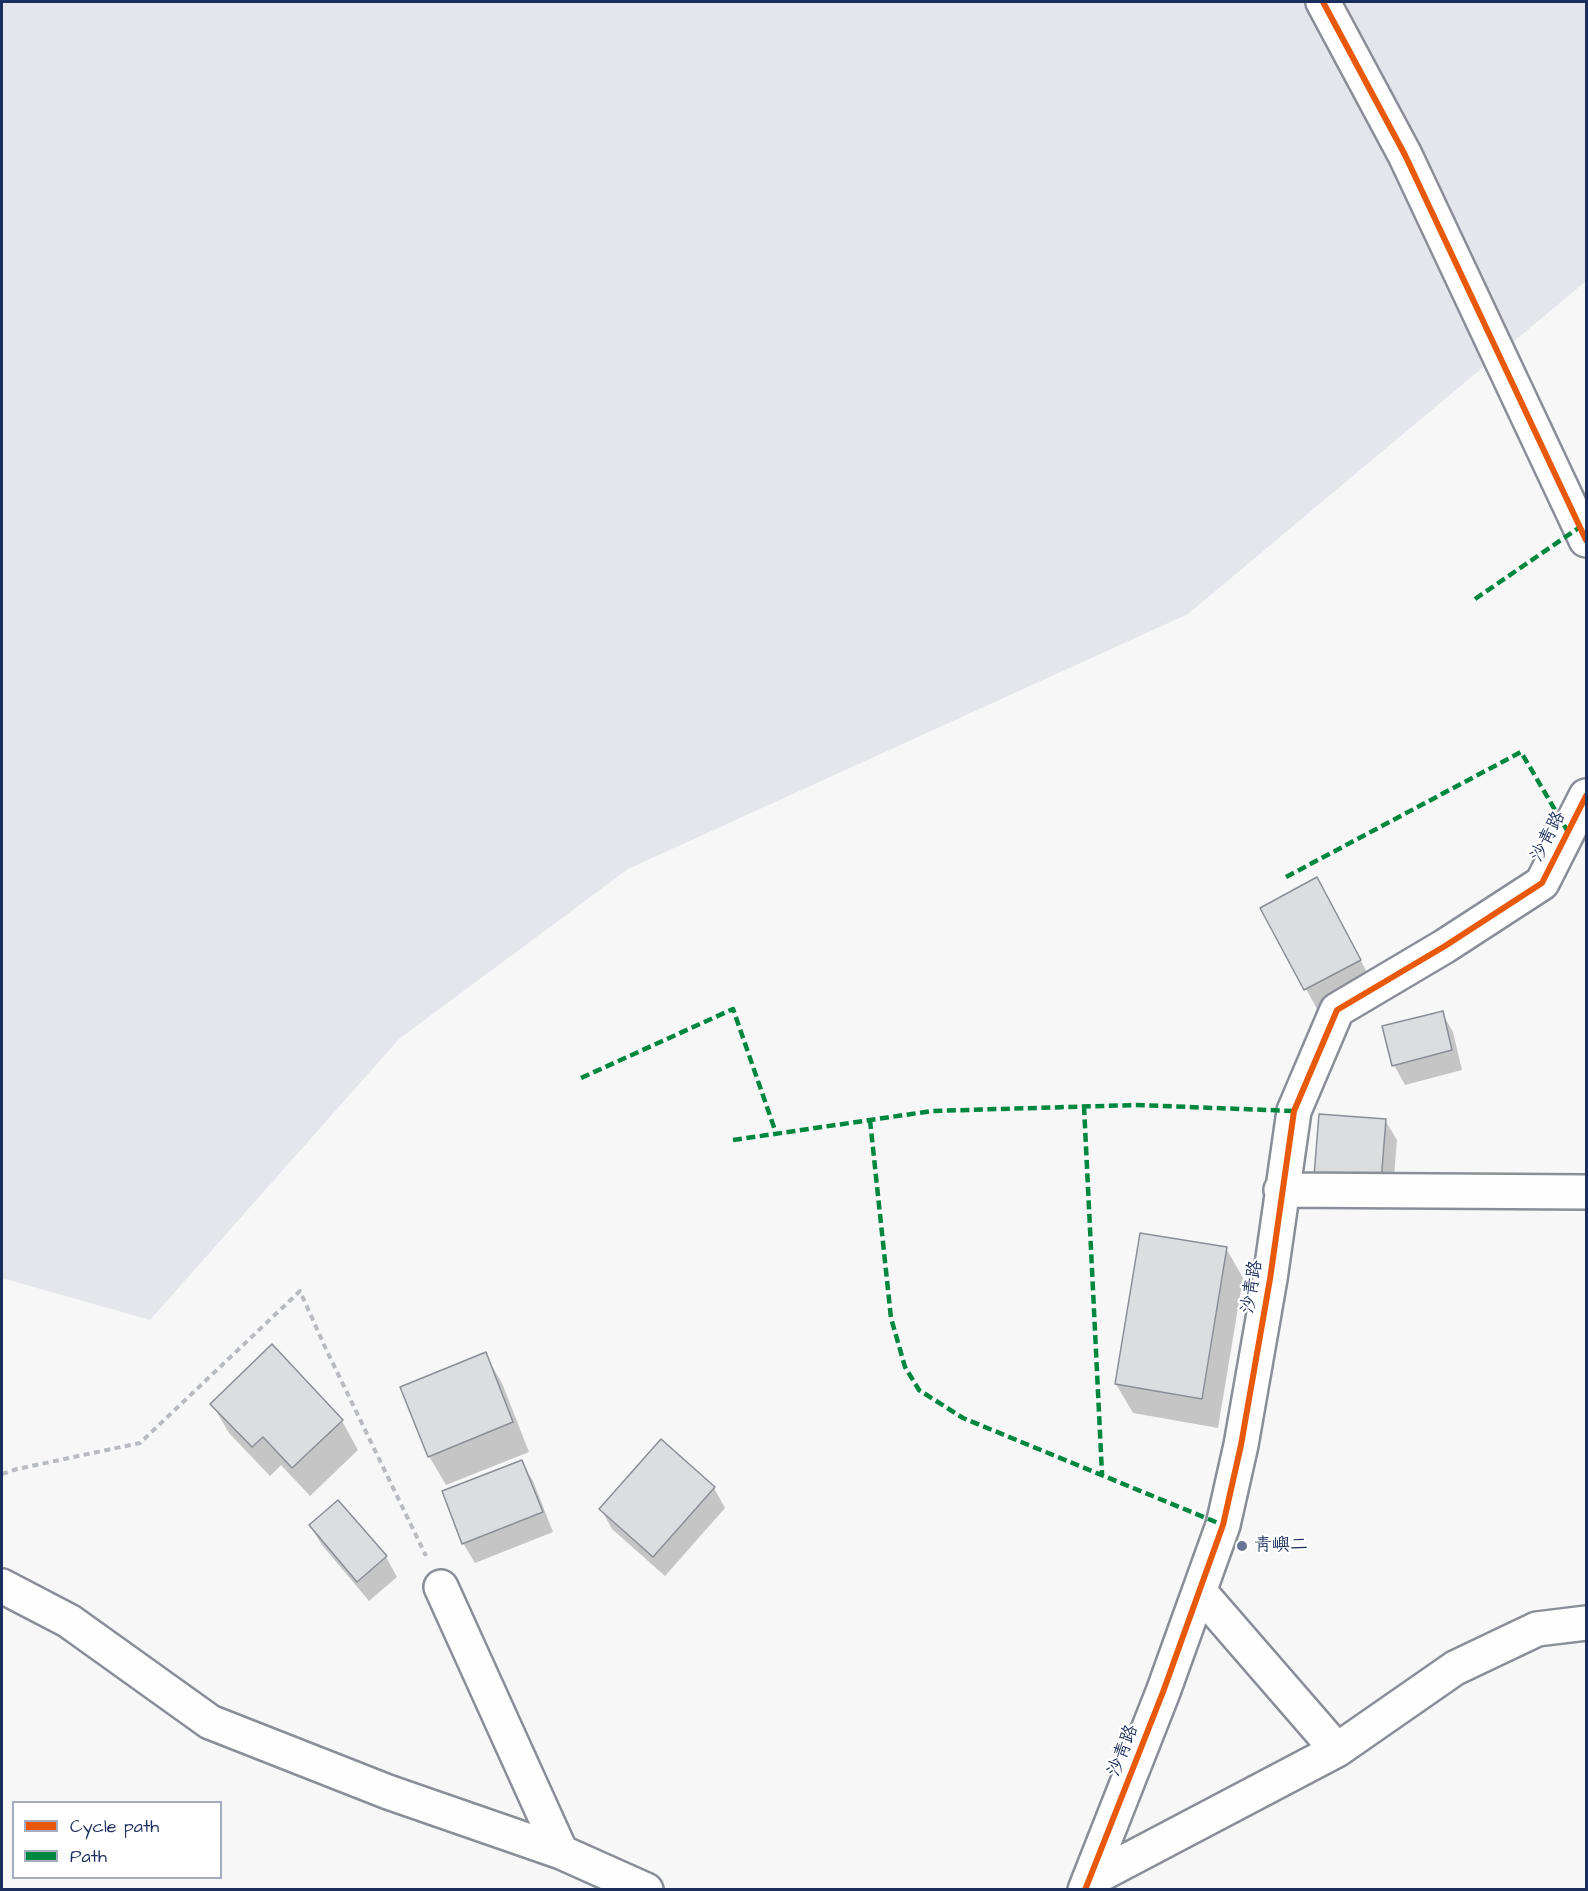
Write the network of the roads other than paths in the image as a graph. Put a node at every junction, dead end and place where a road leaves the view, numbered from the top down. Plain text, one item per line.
1 (1323, 2) edge
2 (1587, 540) edge
3 (1587, 796) edge
4 (1281, 1190) junction
5 (1587, 1192) edge
6 (2, 1586) edge
7 (441, 1587) road end
8 (1200, 1592) junction
9 (1587, 1623) edge
10 (1337, 1750) junction
11 (561, 1852) junction
12 (1087, 1885) edge
13 (646, 1890) edge

1 - 2 street
3 - 4 street, 沙青路
4 - 5 street
4 - 8 street, 沙青路
6 - 11 street
7 - 11 street
8 - 10 street
8 - 12 street, 沙青路
9 - 10 street
10 - 12 street
11 - 13 street

